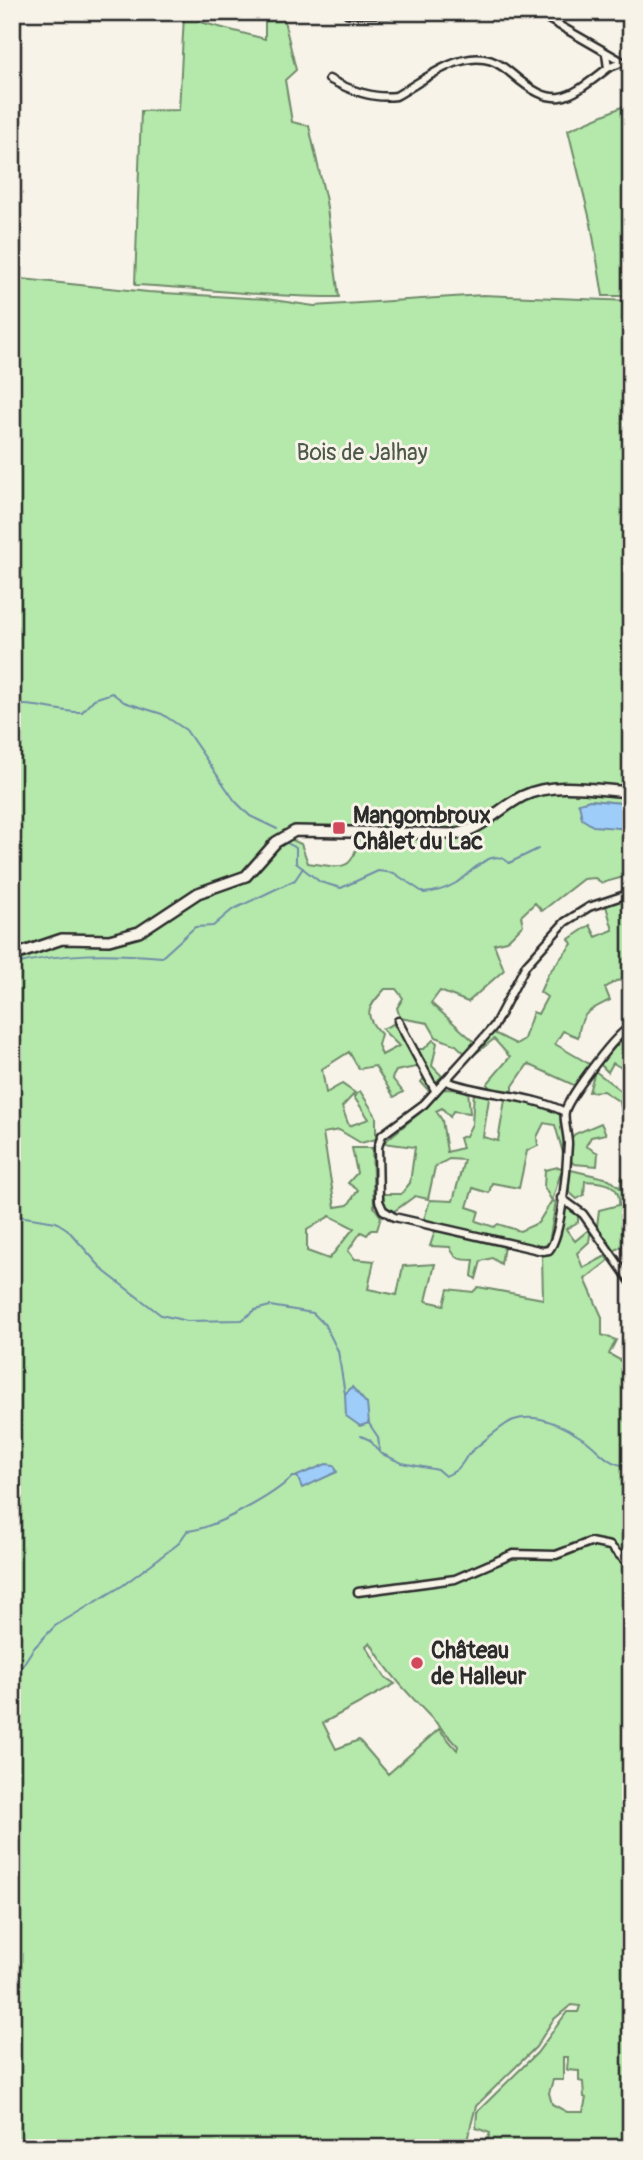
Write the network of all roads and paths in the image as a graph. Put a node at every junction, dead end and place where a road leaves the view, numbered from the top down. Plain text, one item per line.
1 (348, 12) edge
2 (389, 12) edge
3 (536, 12) edge
4 (606, 54) junction
5 (627, 62) edge
6 (608, 68) junction
7 (329, 79) dead end
8 (631, 792) edge
9 (631, 893) edge
10 (12, 956) edge
11 (398, 1021) dead end
12 (631, 1027) edge
13 (446, 1081) junction
14 (435, 1090) junction
15 (565, 1112) junction
16 (561, 1198) junction
17 (631, 1282) edge
18 (631, 1566) edge
19 (358, 1592) dead end

1 - 2 main road
3 - 4 street
4 - 5 street
4 - 6 street
5 - 6 street
6 - 7 street
8 - 10 main road
9 - 13 street
11 - 14 street
12 - 15 street
13 - 14 street
13 - 15 street
14 - 16 street
15 - 16 street
16 - 17 street
18 - 19 street

